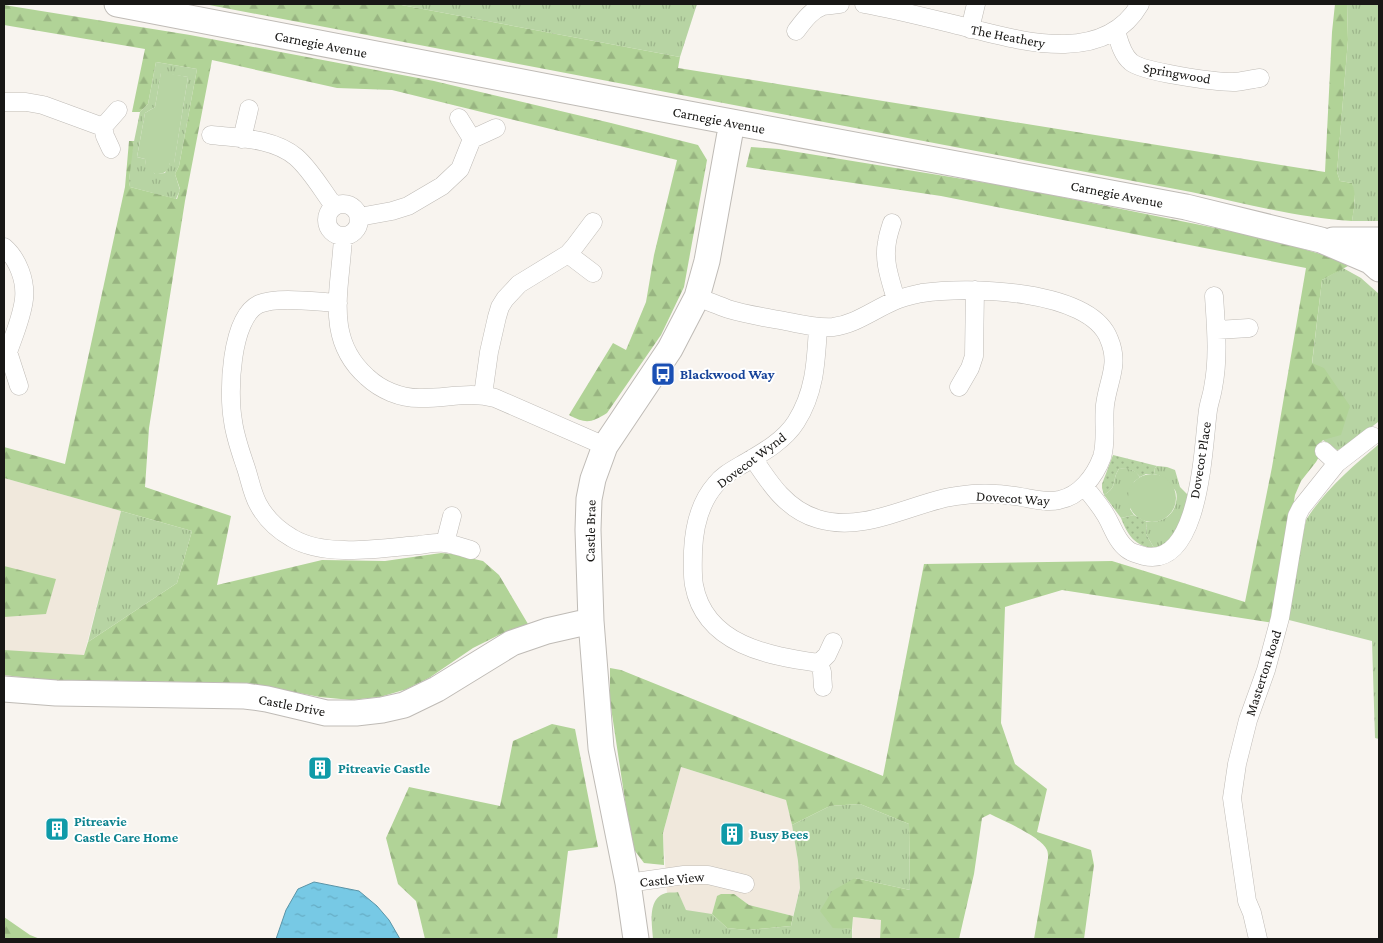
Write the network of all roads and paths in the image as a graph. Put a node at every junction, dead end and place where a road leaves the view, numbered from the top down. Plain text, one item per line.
1 (117, 4) edge
2 (864, 4) edge
3 (976, 4) edge
4 (1140, 4) edge
5 (828, 5) edge
6 (970, 29) junction
7 (796, 31) dead end
8 (1116, 31) junction
9 (1260, 78) dead end
10 (4, 102) edge
11 (249, 109) dead end
12 (118, 110) dead end
13 (458, 118) dead end
14 (732, 122) junction
15 (102, 127) junction
16 (496, 128) dead end
17 (211, 135) dead end
18 (242, 139) junction
19 (472, 139) junction
20 (111, 149) dead end
21 (334, 206) junction
22 (359, 217) junction
23 (593, 222) dead end
24 (892, 223) dead end
25 (343, 236) junction
26 (1321, 240) junction
27 (1379, 240) edge
28 (4, 247) edge
29 (568, 254) junction
30 (1379, 269) edge
31 (593, 273) dead end
32 (975, 290) junction
33 (697, 296) junction
34 (1214, 296) dead end
35 (896, 300) junction
36 (338, 303) junction
37 (818, 328) junction
38 (1249, 328) dead end
39 (1217, 330) junction
40 (6, 352) edge
41 (19, 386) dead end
42 (960, 387) dead end
43 (483, 395) junction
44 (1372, 436) dead end
45 (605, 446) junction
46 (1324, 451) dead end
47 (753, 458) junction
48 (1337, 463) junction
49 (1084, 486) junction
50 (452, 516) dead end
51 (445, 543) junction
52 (471, 550) dead end
53 (591, 621) junction
54 (834, 642) dead end
55 (819, 663) junction
56 (823, 687) dead end
57 (4, 688) edge
58 (628, 883) junction
59 (745, 884) dead end
60 (636, 939) edge
61 (1258, 939) edge

1 - 14 street, Carnegie Avenue
2 - 6 street, The Heathery
3 - 6 street
4 - 8 street, The Heathery
5 - 7 street
6 - 8 street, The Heathery
8 - 9 street, Springwood
10 - 15 street
11 - 18 street
12 - 15 street
13 - 19 street
14 - 26 street, Carnegie Avenue
14 - 33 street, Castle Brae
15 - 20 street
16 - 19 street
17 - 18 street
18 - 21 street
19 - 22 street
21 - 22 street
21 - 25 street
22 - 25 street
23 - 29 street
24 - 35 street
25 - 36 street
26 - 27 street, Carnegie Avenue
26 - 30 street, Carnegie Avenue
28 - 40 street
29 - 31 street
29 - 43 street
32 - 35 street, Dovecot Way
32 - 42 street
32 - 49 street, Dovecot Way
33 - 37 street, Dovecot Way
33 - 45 street, Castle Brae
34 - 39 street, Dovecot Place
35 - 37 street, Dovecot Way
36 - 43 street
36 - 51 street
37 - 47 street, Dovecot Wynd
38 - 39 street
39 - 49 street, Dovecot Place
40 - 41 street
43 - 45 street
44 - 48 street, Masterton Road
45 - 53 street, Castle Brae
46 - 48 street
47 - 49 street, Dovecot Way
47 - 55 street, Dovecot Wynd
48 - 61 street, Masterton Road
50 - 51 street
51 - 52 street
53 - 57 street, Castle Drive
53 - 58 street, Castle Brae
54 - 55 street
55 - 56 street
58 - 59 street, Castle View
58 - 60 street, Castle Brae

